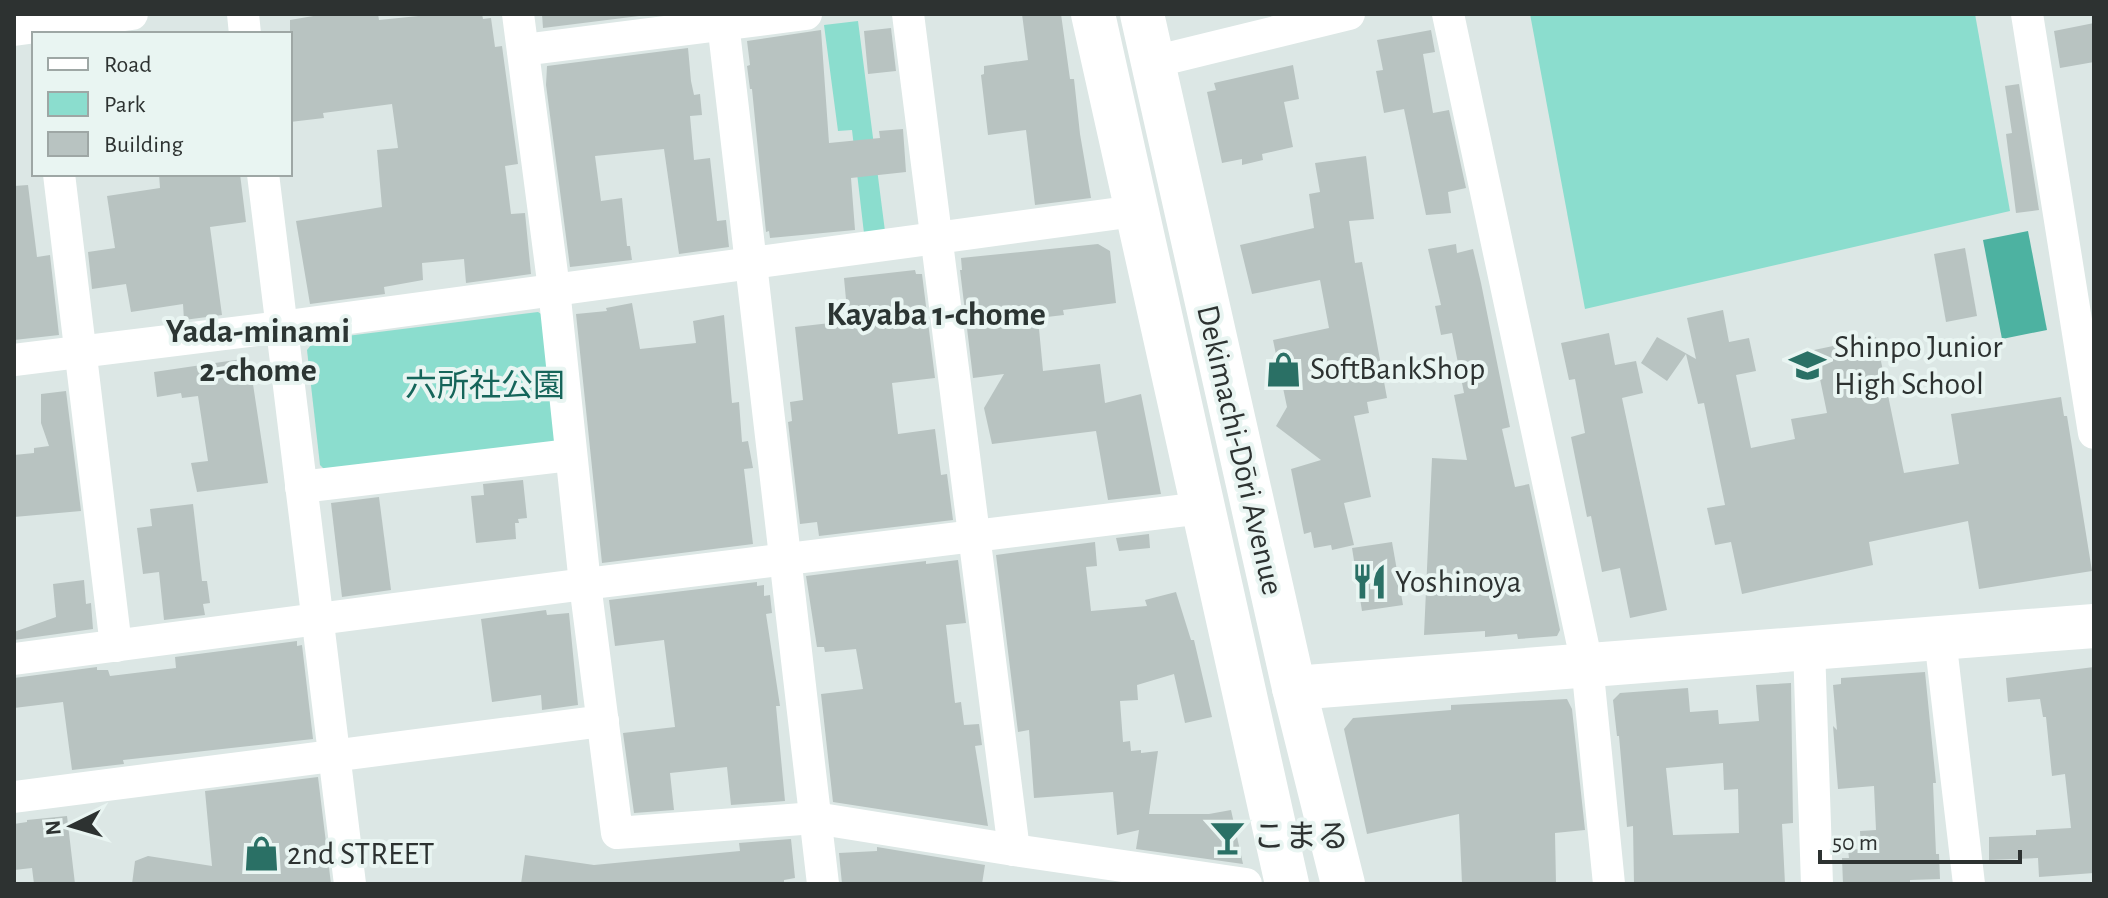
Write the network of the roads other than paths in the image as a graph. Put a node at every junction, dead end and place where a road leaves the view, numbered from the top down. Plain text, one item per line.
1 (132, 14) edge
2 (518, 14) edge
3 (806, 14) edge
4 (908, 14) edge
5 (1093, 14) edge
6 (1142, 14) edge
7 (1349, 14) edge
8 (1448, 14) edge
9 (2027, 14) edge
10 (722, 19) edge
11 (35, 26) edge
12 (523, 50) junction
13 (1153, 62) junction
14 (59, 176) edge
15 (263, 176) edge
16 (1135, 211) junction
17 (936, 240) junction
18 (751, 264) junction
19 (554, 289) junction
20 (282, 327) junction
21 (79, 351) junction
22 (14, 360) edge
23 (2094, 433) edge
24 (570, 455) junction
25 (301, 487) junction
26 (1202, 508) junction
27 (974, 538) junction
28 (784, 560) junction
29 (585, 584) junction
30 (318, 620) junction
31 (2094, 626) edge
32 (1940, 638) junction
33 (116, 646) junction
34 (1809, 647) junction
35 (14, 659) edge
36 (1587, 664) junction
37 (1294, 688) junction
38 (603, 721) junction
39 (334, 756) junction
40 (14, 797) edge
41 (815, 818) junction
42 (1014, 850) junction
43 (350, 884) edge
44 (823, 884) edge
45 (1246, 884) edge
46 (1287, 884) edge
47 (1343, 884) edge
48 (1609, 884) edge
49 (1817, 884) edge
50 (1969, 884) edge

1 - 11 street
2 - 12 street
3 - 10 street
4 - 17 street
5 - 16 main road, Dekimachi-Dōri Avenue
6 - 13 main road, Dekimachi-Dōri Avenue
7 - 13 street
8 - 36 street
9 - 23 street
10 - 12 street
10 - 18 street
12 - 19 street
13 - 37 main road, Dekimachi-Dōri Avenue
14 - 21 street
15 - 20 street
16 - 17 street
16 - 26 main road, Dekimachi-Dōri Avenue
17 - 18 street
17 - 27 street
18 - 19 street
18 - 28 street
19 - 20 street
19 - 24 street
20 - 21 street
20 - 25 street
21 - 22 street
21 - 33 street
24 - 25 street
24 - 29 street
25 - 30 street
26 - 27 street
26 - 46 main road, Dekimachi-Dōri Avenue
27 - 28 street
27 - 42 street
28 - 29 street
28 - 41 street
29 - 30 street
29 - 38 street
30 - 33 street
30 - 39 street
31 - 32 main road
32 - 34 main road
32 - 50 street
33 - 35 street
34 - 36 main road
34 - 49 street
36 - 37 main road
36 - 48 street
37 - 47 main road, Dekimachi-Dōri Avenue
38 - 39 street
38 - 41 street
39 - 40 street
39 - 43 street
41 - 42 street
41 - 44 street
42 - 45 street

